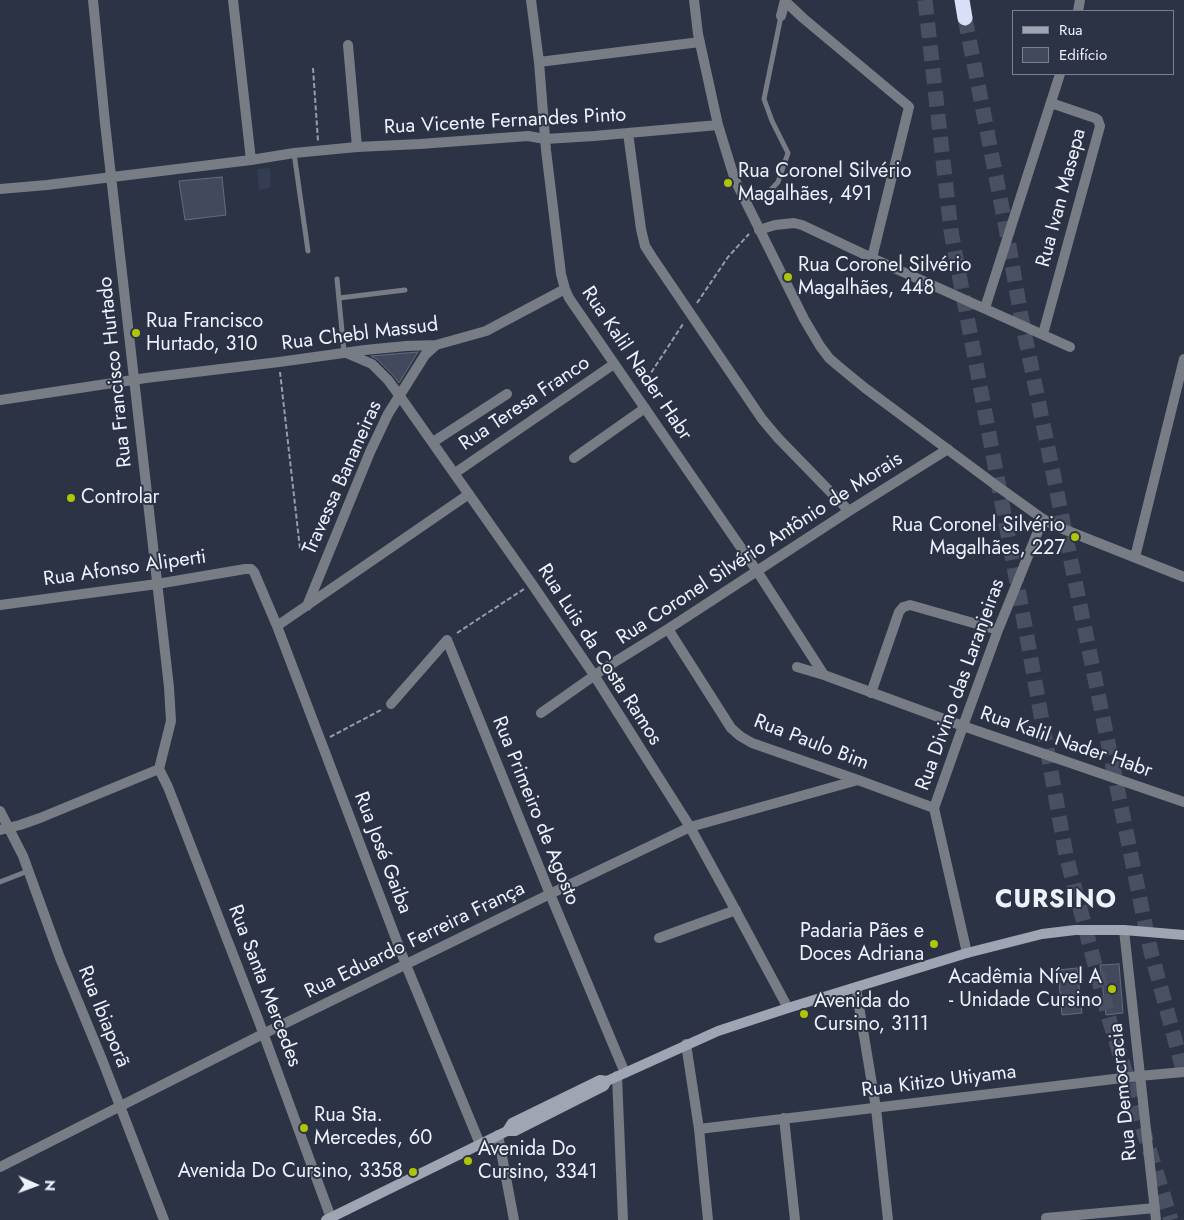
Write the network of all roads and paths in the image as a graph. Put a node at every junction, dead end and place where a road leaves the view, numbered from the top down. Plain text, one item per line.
1 (93, 0) edge
2 (233, 0) edge
3 (531, 0) edge
4 (694, 0) edge
5 (785, 0) edge
6 (962, 0) edge
7 (781, 16) joint
8 (965, 18) tunnel mouth
9 (700, 42) junction
10 (348, 45) dead end
11 (538, 62) junction
12 (314, 68) dead end
13 (1060, 75) edge
14 (1051, 103) junction
15 (718, 126) junction
16 (628, 133) junction
17 (545, 139) junction
18 (357, 147) junction
19 (319, 151) junction
20 (294, 153) junction
21 (251, 160) junction
22 (112, 176) junction
23 (0, 189) edge
24 (745, 200) junction
25 (759, 230) junction
26 (308, 251) dead end
27 (872, 258) junction
28 (337, 279) dead end
29 (565, 289) junction
30 (405, 290) dead end
31 (339, 298) junction
32 (984, 308) junction
33 (690, 314) junction
34 (1043, 334) junction
35 (436, 345) junction
36 (1070, 346) dead end
37 (344, 352) junction
38 (1184, 359) edge
39 (278, 362) junction
40 (614, 364) junction
41 (134, 381) junction
42 (399, 394) junction
43 (507, 394) dead end
44 (636, 395) junction
45 (0, 400) edge
46 (645, 408) junction
47 (433, 442) junction
48 (948, 449) junction
49 (574, 458) dead end
50 (454, 472) junction
51 (469, 494) junction
52 (849, 511) junction
53 (1043, 519) junction
54 (300, 549) dead end
55 (1135, 557) junction
56 (757, 571) junction
57 (254, 572) joint
58 (1184, 576) edge
59 (157, 584) junction
60 (532, 584) junction
61 (0, 605) edge
62 (307, 606) junction
63 (277, 626) junction
64 (668, 629) junction
65 (998, 630) junction
66 (447, 640) junction
67 (797, 667) dead end
68 (594, 675) junction
69 (824, 675) junction
70 (872, 693) junction
71 (392, 704) joint
72 (541, 713) dead end
73 (963, 726) junction
74 (321, 742) junction
75 (159, 769) junction
76 (858, 780) junction
77 (1184, 802) edge
78 (934, 808) junction
79 (0, 811) edge
80 (690, 827) junction
81 (5, 829) edge
82 (28, 870) junction
83 (0, 882) edge
84 (550, 894) junction
85 (736, 910) junction
86 (1124, 930) junction
87 (1184, 935) edge
88 (659, 938) dead end
89 (967, 953) junction
90 (406, 965) junction
91 (856, 988) junction
92 (788, 1008) junction
93 (263, 1034) junction
94 (686, 1044) junction
95 (1184, 1072) edge
96 (616, 1076) junction
97 (1140, 1076) junction
98 (120, 1106) junction
99 (876, 1108) junction
100 (784, 1118) junction
101 (699, 1129) junction
102 (503, 1133) junction
103 (480, 1144) junction
104 (0, 1167) edge
105 (1155, 1208) junction
106 (1046, 1218) dead end
107 (328, 1219) edge
108 (164, 1220) edge
109 (514, 1220) edge
110 (623, 1220) edge
111 (708, 1220) edge
112 (795, 1220) edge
113 (888, 1220) edge
114 (1156, 1220) edge

1 - 22 street, Rua Francisco Hurtado
2 - 21 street
3 - 11 street, Rua Kalil Nader Habr
4 - 9 street
5 - 7 street
5 - 27 street
6 - 8 highway
7 - 24 lane
9 - 11 street
9 - 15 street
10 - 18 street
11 - 17 street, Rua Kalil Nader Habr
12 - 19 path
13 - 14 street
14 - 32 street
14 - 34 street, Rua Ivan Masepa
15 - 16 street, Rua Vicente Fernandes Pinto
15 - 24 street
16 - 17 street, Rua Vicente Fernandes Pinto
16 - 33 street
17 - 18 street, Rua Vicente Fernandes Pinto
17 - 29 street, Rua Kalil Nader Habr
18 - 19 street, Rua Vicente Fernandes Pinto
19 - 20 street, Rua Vicente Fernandes Pinto
20 - 21 street, Rua Vicente Fernandes Pinto
20 - 26 lane
21 - 22 street, Rua Vicente Fernandes Pinto
22 - 23 street, Rua Vicente Fernandes Pinto
22 - 41 street, Rua Francisco Hurtado
24 - 25 street
25 - 27 street
25 - 33 path
25 - 48 street
27 - 32 street
28 - 31 lane
29 - 35 street, Rua Chebl Massud
29 - 40 street, Rua Kalil Nader Habr
30 - 31 lane
31 - 37 lane
32 - 34 street
33 - 44 path
33 - 52 street
34 - 36 street
35 - 37 street, Rua Chebl Massud
35 - 42 street, Travessa Bananeiras
37 - 39 street, Rua Chebl Massud
37 - 42 street, Rua Luis da Costa Ramos
38 - 55 street
39 - 41 street, Rua Chebl Massud
39 - 54 path
40 - 44 street, Rua Kalil Nader Habr
40 - 50 street, Rua Teresa Franco
41 - 45 street, Rua Chebl Massud
41 - 59 street, Rua Francisco Hurtado
42 - 47 street, Rua Luis da Costa Ramos
42 - 62 street, Travessa Bananeiras
43 - 47 street
44 - 46 street, Rua Kalil Nader Habr
46 - 49 street
46 - 56 street, Rua Kalil Nader Habr
47 - 50 street, Rua Luis da Costa Ramos
48 - 52 street, Rua Coronel Silvério Antônio de Morais
48 - 53 street
50 - 51 street, Rua Luis da Costa Ramos
51 - 60 street, Rua Luis da Costa Ramos
51 - 62 street
52 - 56 street, Rua Coronel Silvério Antônio de Morais
53 - 55 street
53 - 65 street, Rua Divino das Laranjeiras
55 - 58 street
56 - 64 street, Rua Coronel Silvério Antônio de Morais
56 - 69 street, Rua Kalil Nader Habr
57 - 59 street, Rua Afonso Aliperti
57 - 63 street, Rua José Gaiba
59 - 61 street, Rua Afonso Aliperti
59 - 75 street, Rua Francisco Hurtado
60 - 66 path
60 - 68 street, Rua Luis da Costa Ramos
62 - 63 street
63 - 74 street, Rua José Gaiba
64 - 68 street, Rua Coronel Silvério Antônio de Morais
64 - 76 street, Rua Paulo Bim
65 - 70 street
65 - 73 street, Rua Divino das Laranjeiras
66 - 71 street
66 - 84 street, Rua Primeiro de Agosto
67 - 69 street, Rua Kalil Nader Habr
68 - 72 street, Rua Coronel Silvério Antônio de Morais
68 - 80 street, Rua Luis da Costa Ramos
69 - 70 street, Rua Kalil Nader Habr
70 - 73 street, Rua Kalil Nader Habr
71 - 74 path
73 - 77 street, Rua Kalil Nader Habr
73 - 78 street, Rua Divino das Laranjeiras
74 - 90 street, Rua José Gaiba
75 - 81 street
75 - 93 street, Rua Santa Mercedes
76 - 78 street, Rua Paulo Bim
76 - 80 street, Rua Eduardo Ferreira França
78 - 89 street, Rua Divino das Laranjeiras
79 - 81 street, Rua Ibiaporã
80 - 84 street, Rua Eduardo Ferreira França
80 - 85 street, Rua Luis da Costa Ramos
81 - 82 street, Rua Ibiaporã
82 - 83 lane
82 - 98 street, Rua Ibiaporã
84 - 90 street, Rua Eduardo Ferreira França
84 - 96 street, Rua Primeiro de Agosto
85 - 88 street
85 - 92 street, Rua Luis da Costa Ramos
86 - 87 main road
86 - 89 main road
86 - 97 street, Rua Democracia
89 - 91 main road
90 - 93 street, Rua Eduardo Ferreira França
90 - 103 street, Rua José Gaiba
91 - 92 main road
91 - 99 street
92 - 94 main road
93 - 98 street, Rua Eduardo Ferreira França
93 - 107 street, Rua Santa Mercedes
94 - 96 main road
94 - 101 street
95 - 97 street, Rua Kitizo Utiyama
96 - 102 main road
96 - 110 street
97 - 99 street, Rua Kitizo Utiyama
97 - 105 street, Rua Democracia
98 - 104 street, Rua Eduardo Ferreira França
98 - 108 street, Rua Ibiaporã
99 - 100 street, Rua Kitizo Utiyama
99 - 113 street
100 - 101 street, Rua Kitizo Utiyama
100 - 112 street
101 - 111 street
102 - 103 main road
102 - 109 street
103 - 107 main road
105 - 106 street
105 - 114 street, Rua Democracia

